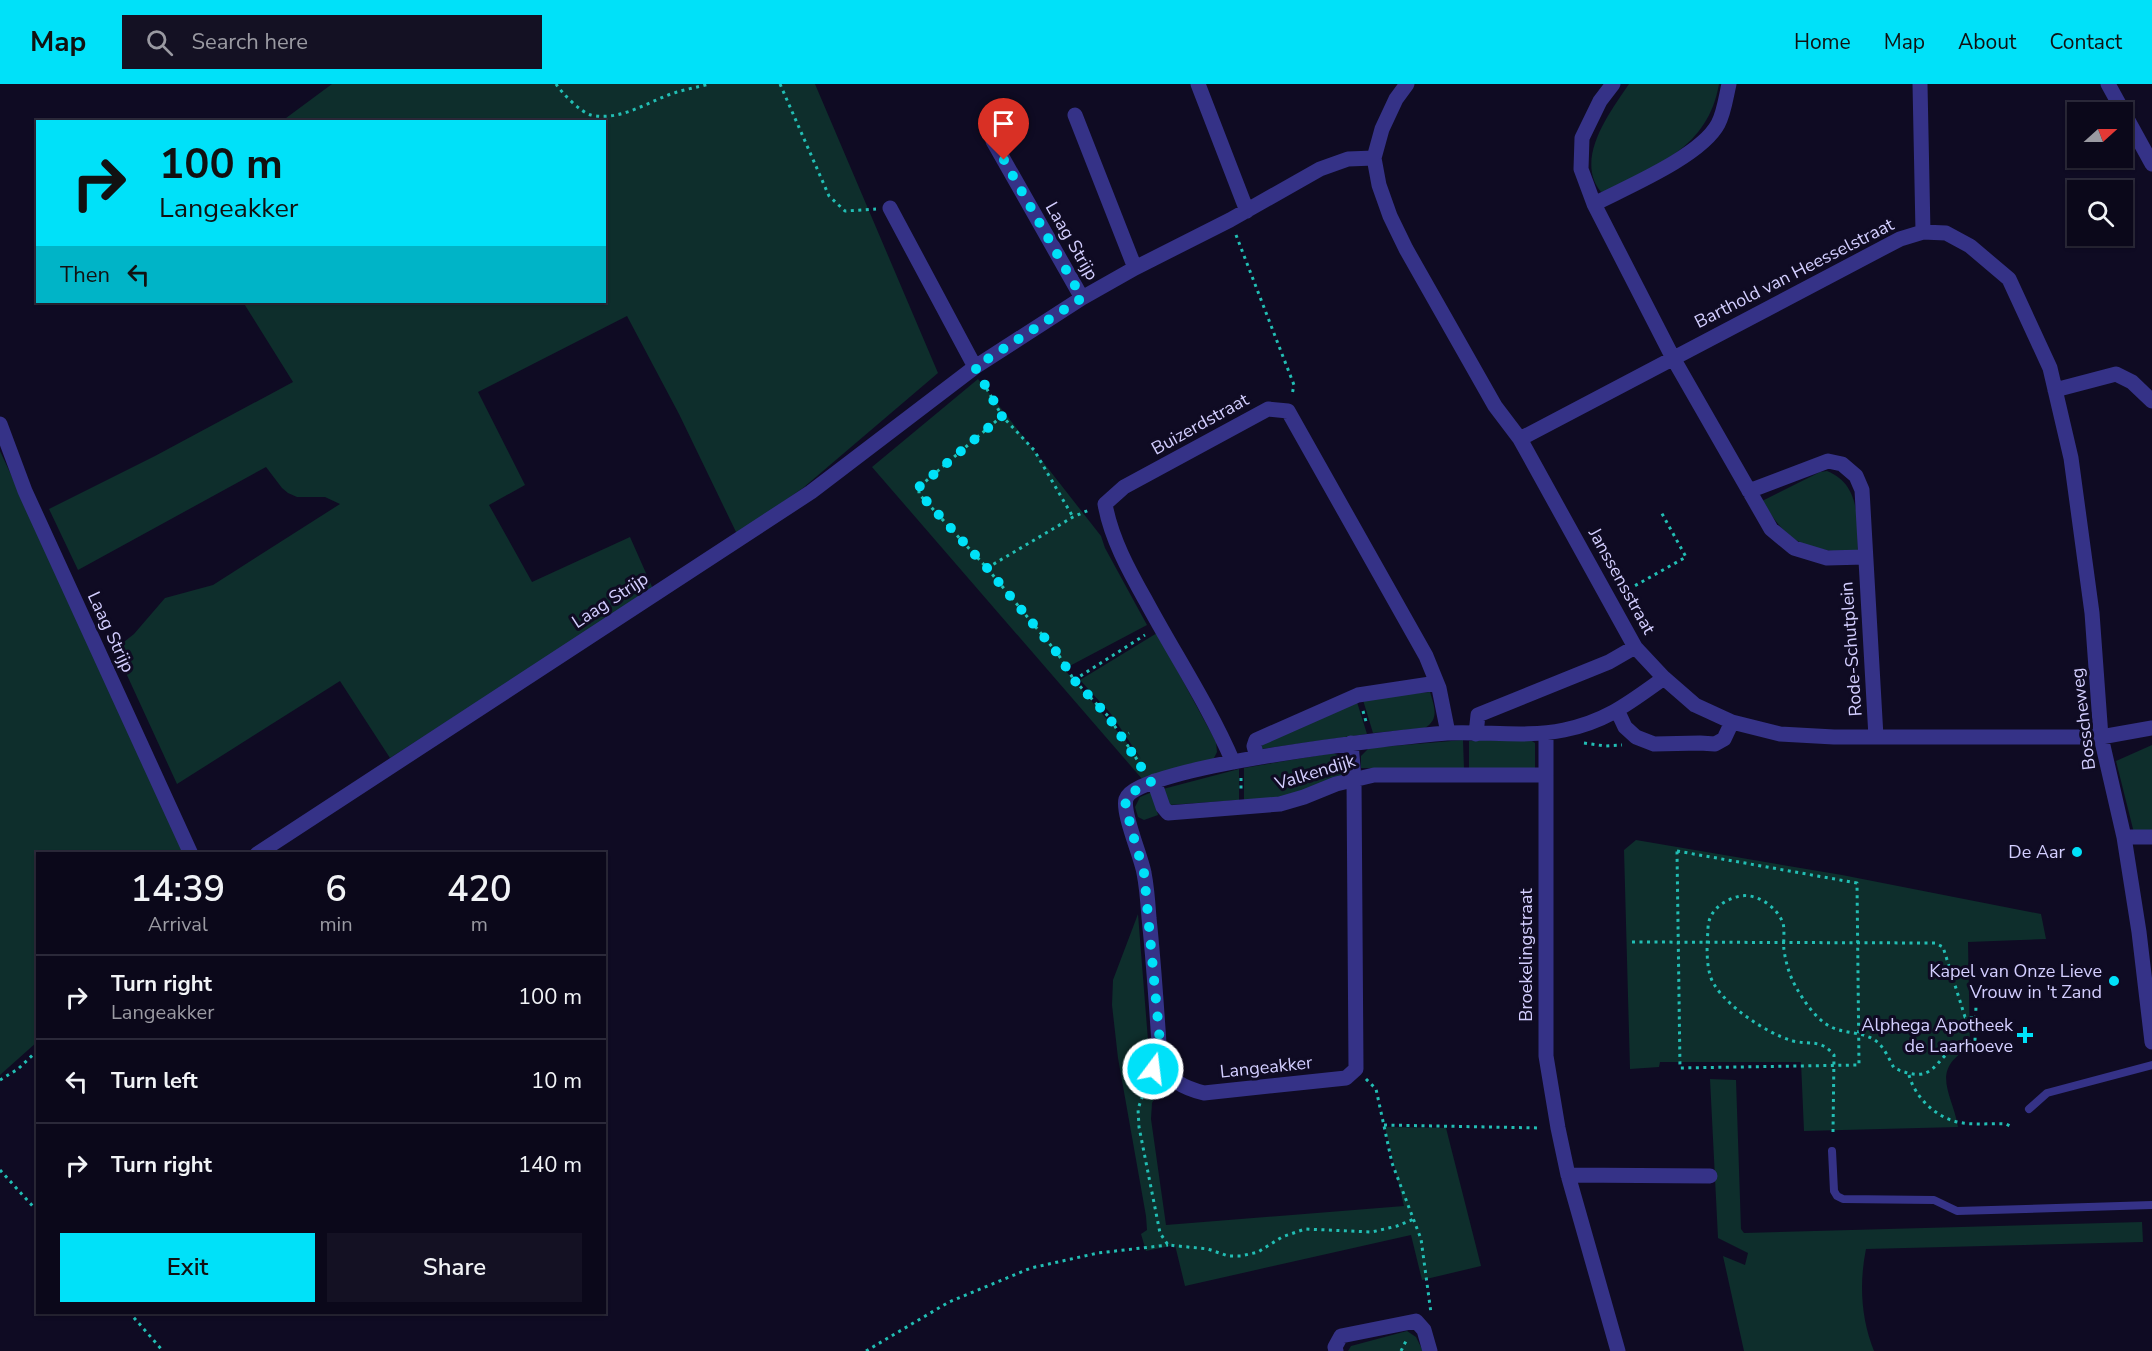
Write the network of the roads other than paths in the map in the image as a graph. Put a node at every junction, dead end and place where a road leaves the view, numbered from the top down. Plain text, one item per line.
1 (1198, 84) edge
2 (1407, 84) edge
3 (1612, 84) edge
4 (1729, 84) edge
5 (1920, 84) edge
6 (2108, 84) edge
7 (1075, 115) dead end
8 (993, 141) dead end
9 (1374, 158) junction
10 (2152, 164) edge
11 (1594, 204) junction
12 (890, 208) road end
13 (1246, 211) junction
14 (1923, 232) junction
15 (1135, 268) junction
16 (1082, 298) junction
17 (1673, 358) junction
18 (975, 367) junction
19 (2055, 390) junction
20 (2152, 401) edge
21 (0, 424) edge
22 (1520, 439) junction
23 (1749, 491) junction
24 (1865, 557) junction
25 (1635, 647) junction
26 (1664, 678) junction
27 (1437, 683) junction
28 (1618, 712) junction
29 (1732, 722) junction
30 (2152, 728) edge
31 (1448, 733) junction
32 (1546, 733) junction
33 (1476, 734) junction
34 (1876, 737) junction
35 (2101, 737) junction
36 (1351, 743) junction
37 (1257, 757) junction
38 (1237, 761) junction
39 (1546, 775) junction
40 (1354, 779) junction
41 (1153, 781) junction
42 (2124, 837) junction
43 (2152, 837) edge
44 (190, 852) edge
45 (260, 852) edge
46 (2152, 1042) edge
47 (2152, 1065) edge
48 (2029, 1109) dead end
49 (1832, 1151) dead end
50 (1568, 1175) junction
51 (1710, 1176) dead end
52 (2152, 1205) edge
53 (1336, 1351) edge
54 (1430, 1351) edge
55 (1618, 1351) edge

1 - 13 street
2 - 9 street, Janssensstraat
3 - 11 street, Rode-Schutplein
4 - 11 street
5 - 14 street
6 - 10 street
7 - 15 street
8 - 16 street, Laag Strijp
9 - 13 street, Laag Strijp
9 - 22 street, Janssensstraat
11 - 17 street, Rode-Schutplein
12 - 18 street
13 - 15 street, Laag Strijp
14 - 17 street, Barthold van Heesselstraat
14 - 19 street, Barthold van Heesselstraat
15 - 16 street, Laag Strijp
16 - 18 street, Laag Strijp
17 - 22 street, Barthold van Heesselstraat
17 - 23 street, Rode-Schutplein
18 - 45 street, Laag Strijp
19 - 20 street
19 - 35 street, Bosscheweg
21 - 44 street, Laag Strijp
22 - 25 street, Janssensstraat
23 - 24 street, Rode-Schutplein
23 - 24 street, Rode-Schutplein
24 - 34 street, Rode-Schutplein
25 - 26 street, Janssensstraat
25 - 33 street
26 - 28 street, Valkendijk
26 - 29 street, Janssensstraat
27 - 31 street
27 - 37 street, Valkendijk
27 - 38 street, Buizerdstraat
28 - 29 street
28 - 32 street, Valkendijk
29 - 34 street, Janssensstraat
30 - 35 street, Janssensstraat
31 - 33 street, Valkendijk
31 - 36 street, Valkendijk
32 - 33 street, Valkendijk
32 - 39 street, Broekelingstraat
34 - 35 street, Janssensstraat
35 - 42 street, Bosscheweg
36 - 37 street, Valkendijk
36 - 40 street
37 - 38 street, Valkendijk
38 - 41 street, Valkendijk
39 - 40 street, Valkendijk
39 - 50 street, Broekelingstraat
40 - 41 street, Valkendijk
40 - 41 street, Langeakker
42 - 43 street
42 - 46 street, Bosscheweg
47 - 48 lane
49 - 52 lane
50 - 51 street
50 - 55 street, Broekelingstraat
53 - 54 street

